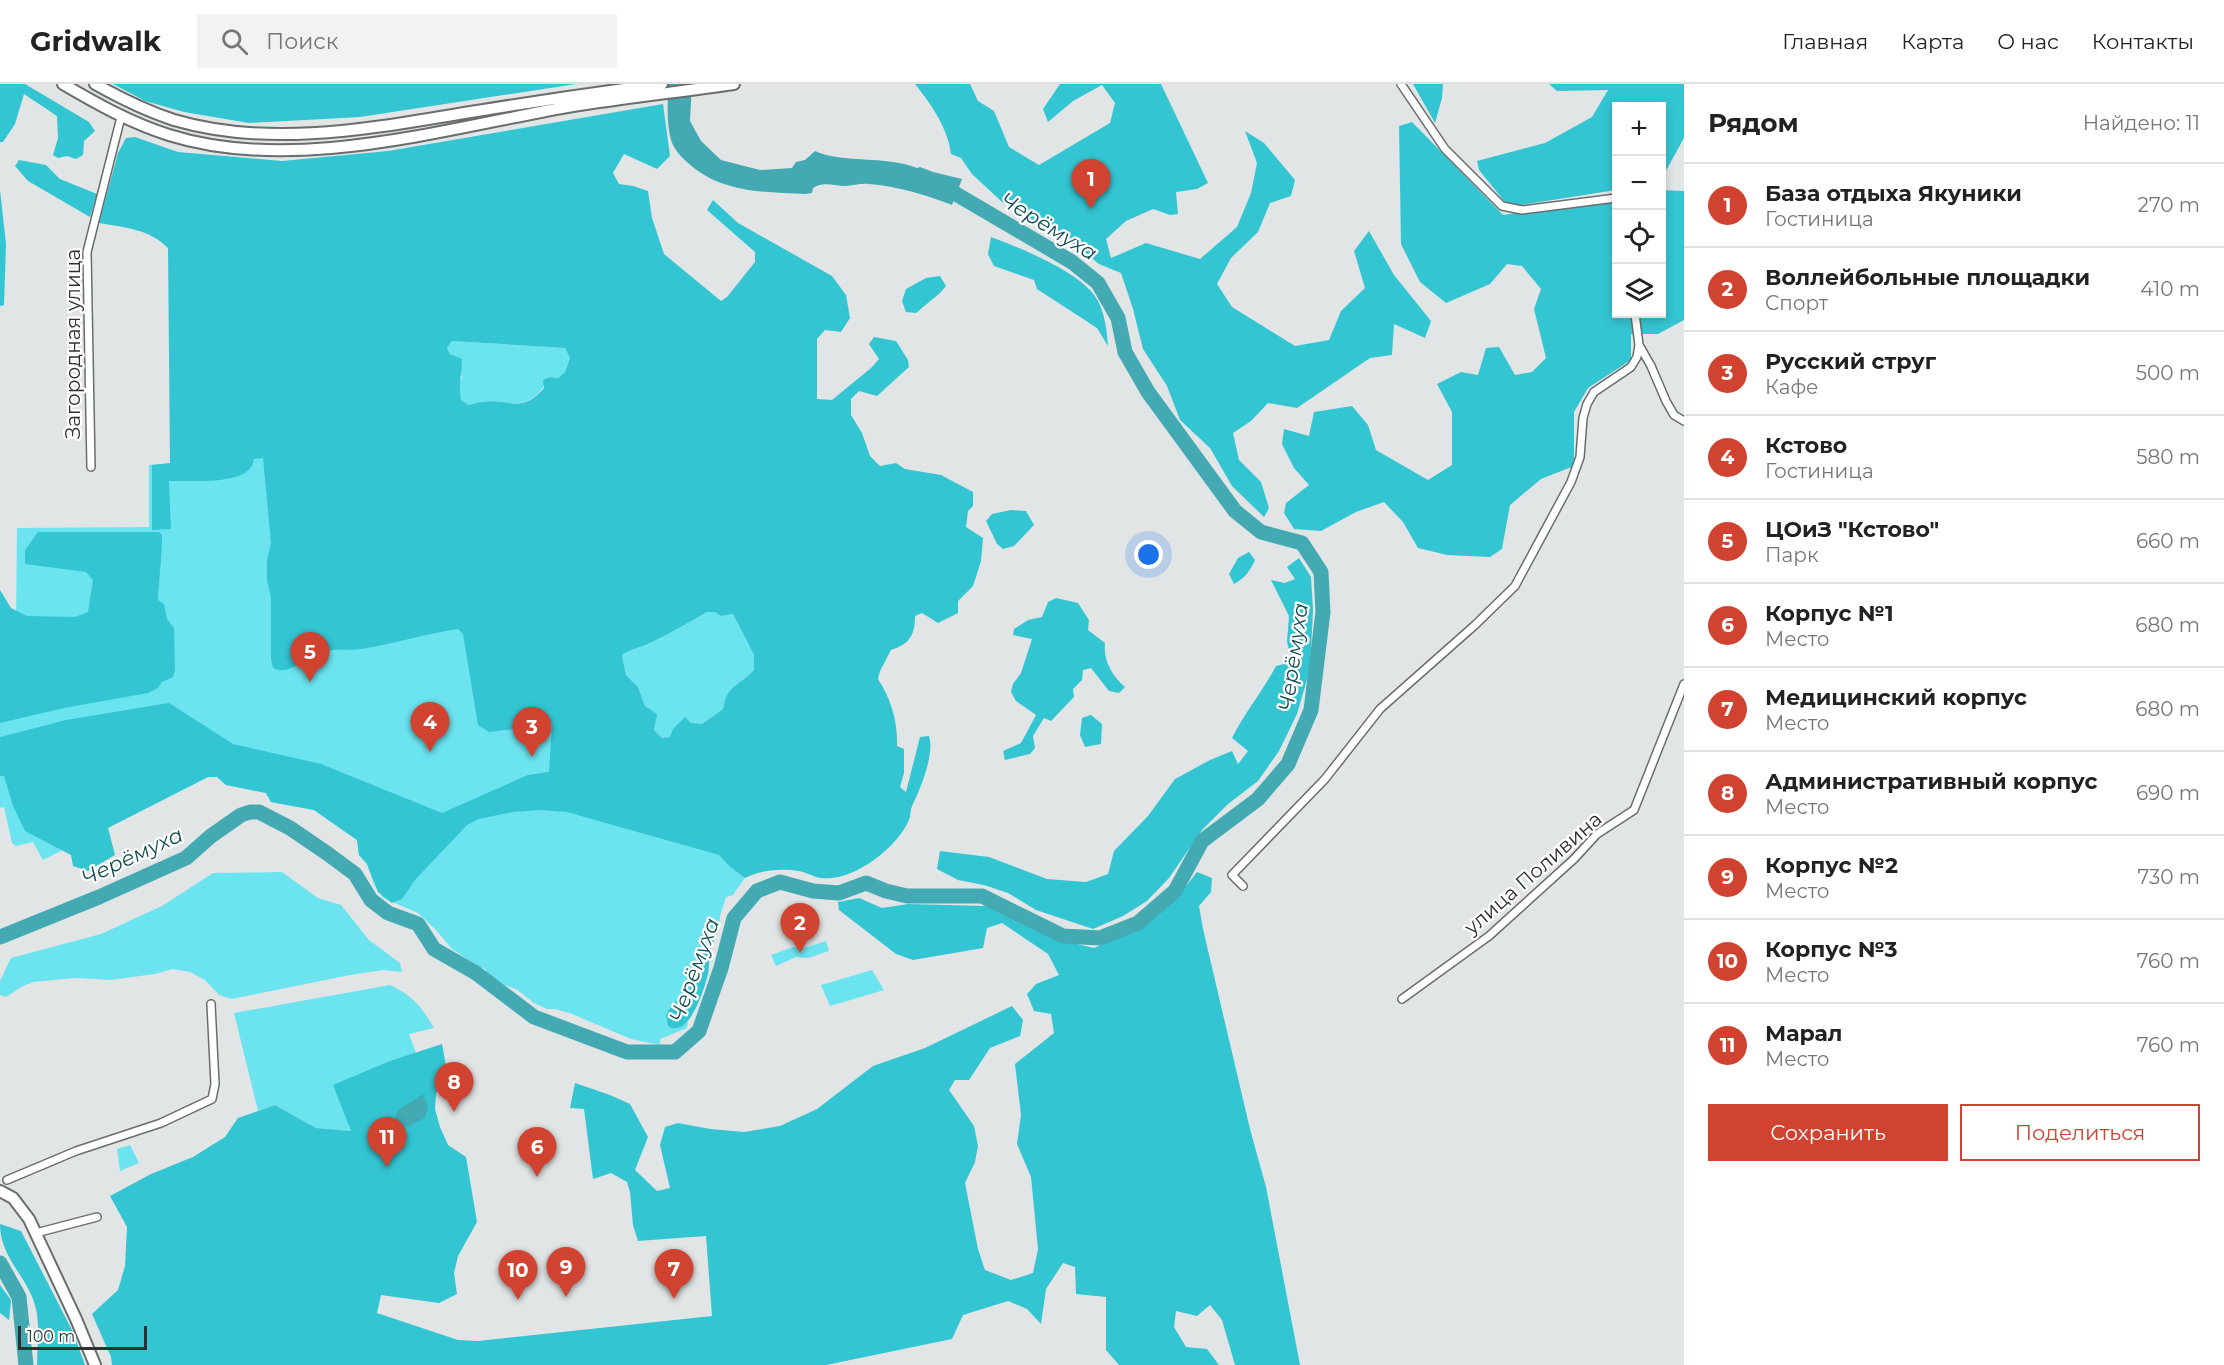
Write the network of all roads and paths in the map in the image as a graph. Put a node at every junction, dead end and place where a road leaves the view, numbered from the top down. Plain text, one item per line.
1 (63, 84) edge
2 (95, 84) edge
3 (662, 84) edge
4 (734, 84) edge
5 (1401, 84) edge
6 (729, 85) edge
7 (629, 93) junction
8 (122, 117) junction
9 (1612, 199) edge
10 (1636, 318) edge
11 (1640, 345) junction
12 (1684, 421) edge
13 (91, 466) dead end
14 (1684, 684) edge
15 (1243, 885) dead end
16 (1402, 999) dead end
17 (211, 1004) dead end
18 (7, 1180) dead end
19 (0, 1191) edge
20 (97, 1217) dead end
21 (36, 1233) junction
22 (95, 1365) edge

1 - 8 main road
2 - 7 main road
3 - 7 main road
4 - 6 main road
5 - 9 street
6 - 7 main road
7 - 8 main road
8 - 13 street, Загородная улица
10 - 11 street
11 - 12 street
11 - 15 street
14 - 16 street, улица Поливина
17 - 18 street
19 - 21 main road
20 - 21 street
21 - 22 main road

